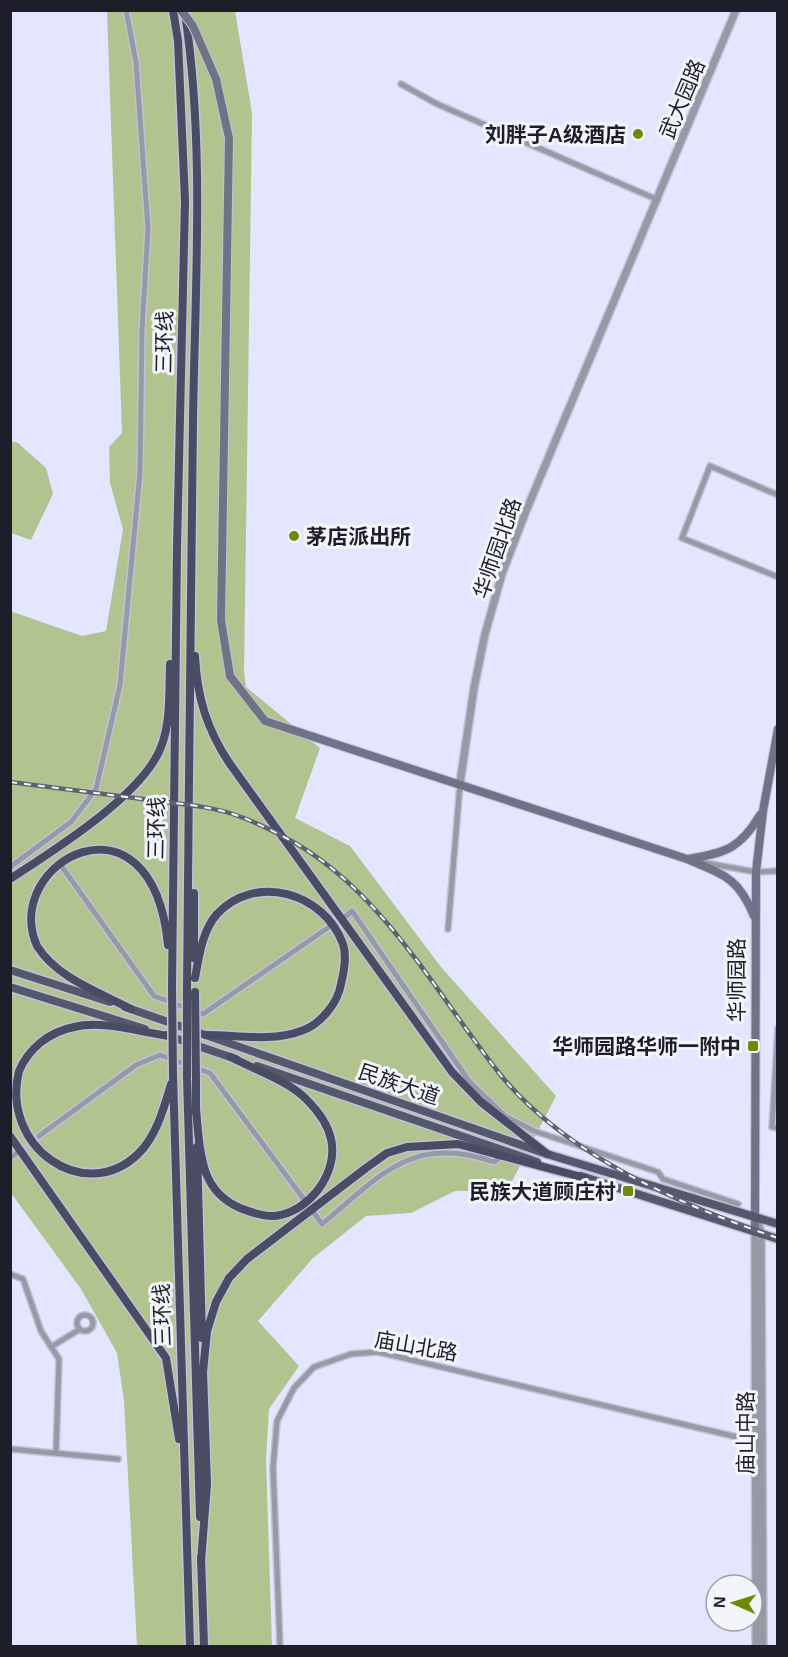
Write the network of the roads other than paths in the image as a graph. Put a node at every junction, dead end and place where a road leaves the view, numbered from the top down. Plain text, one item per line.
1 (126, 10) edge
2 (172, 10) edge
3 (184, 10) edge
4 (736, 10) edge
5 (401, 84) dead end
6 (658, 200) junction
7 (193, 403) junction
8 (777, 495) edge
9 (177, 547) junction
10 (777, 578) edge
11 (195, 658) junction
12 (777, 729) edge
13 (460, 783) junction
14 (763, 811) junction
15 (687, 859) junction
16 (60, 864) tunnel mouth
17 (10, 867) edge
18 (777, 871) edge
19 (756, 872) junction
20 (10, 879) edge
21 (346, 916) dead end
22 (754, 916) junction
23 (329, 927) dead end
24 (448, 929) dead end
25 (10, 970) edge
26 (195, 978) junction
27 (10, 987) edge
28 (172, 987) junction
29 (191, 991) junction
30 (132, 1009) junction
31 (777, 1028) edge
32 (206, 1035) junction
33 (169, 1036) junction
34 (231, 1058) junction
35 (173, 1075) junction
36 (191, 1079) junction
37 (196, 1109) junction
38 (777, 1128) edge
39 (10, 1136) edge
40 (39, 1136) tunnel mouth
41 (17, 1153) tunnel mouth
42 (547, 1155) junction
43 (501, 1156) junction
44 (10, 1158) edge
45 (585, 1178) junction
46 (303, 1198) dead end
47 (738, 1204) dead end
48 (314, 1213) dead end
49 (757, 1219) junction
50 (777, 1224) edge
51 (758, 1233) junction
52 (777, 1239) edge
53 (10, 1274) edge
54 (80, 1329) dead end
55 (51, 1347) junction
56 (203, 1372) junction
57 (758, 1442) junction
58 (10, 1449) edge
59 (56, 1453) junction
60 (118, 1459) dead end
61 (185, 1490) junction
62 (201, 1562) junction
63 (190, 1647) edge
64 (204, 1647) edge
65 (280, 1647) edge
66 (756, 1647) edge
67 (763, 1647) edge

1 - 17 street
2 - 9 highway, 三环线
3 - 7 highway, 三环线
3 - 13 main road, bridge
4 - 6 street, 武大园路
5 - 6 street
6 - 13 street, 华师园北路
7 - 11 highway
7 - 29 highway, 三环线
8 - 10 street
9 - 20 highway
9 - 28 highway, 三环线
11 - 26 highway
11 - 42 highway
12 - 14 main road, 华师园路
13 - 15 main road
13 - 24 street, 华师园北路
14 - 15 main road
14 - 19 main road, 华师园路
15 - 19 street
15 - 22 main road
16 - 23 street
18 - 19 street
19 - 22 main road, 华师园路
21 - 47 street
22 - 49 main road, 华师园路
25 - 30 main road, 民族大道
26 - 29 highway
26 - 32 highway
27 - 33 main road, 民族大道
28 - 30 highway
28 - 35 highway, 三环线, bridge
29 - 36 highway, 三环线, bridge
30 - 32 main road, 民族大道
31 - 38 street
32 - 42 main road, 民族大道
33 - 34 main road, 民族大道
33 - 35 highway
34 - 37 highway
34 - 45 main road, 民族大道
35 - 61 highway, 三环线
36 - 37 highway
36 - 62 highway, 三环线
37 - 56 highway
39 - 61 highway
40 - 46 street
41 - 44 street
42 - 49 main road, 民族大道
43 - 45 highway
43 - 48 street
43 - 56 highway
45 - 51 main road, 民族大道
49 - 50 main road, 民族大道
49 - 51 main road, 华师园路
51 - 52 main road, 民族大道
51 - 57 street, 庙山中路
53 - 55 street
54 - 55 street
55 - 59 street
56 - 62 highway
57 - 65 street, 庙山北路
57 - 66 street, 庙山中路
57 - 67 street, 庙山中路
58 - 59 street
59 - 60 street
61 - 63 highway, 三环线
62 - 64 highway, 三环线

